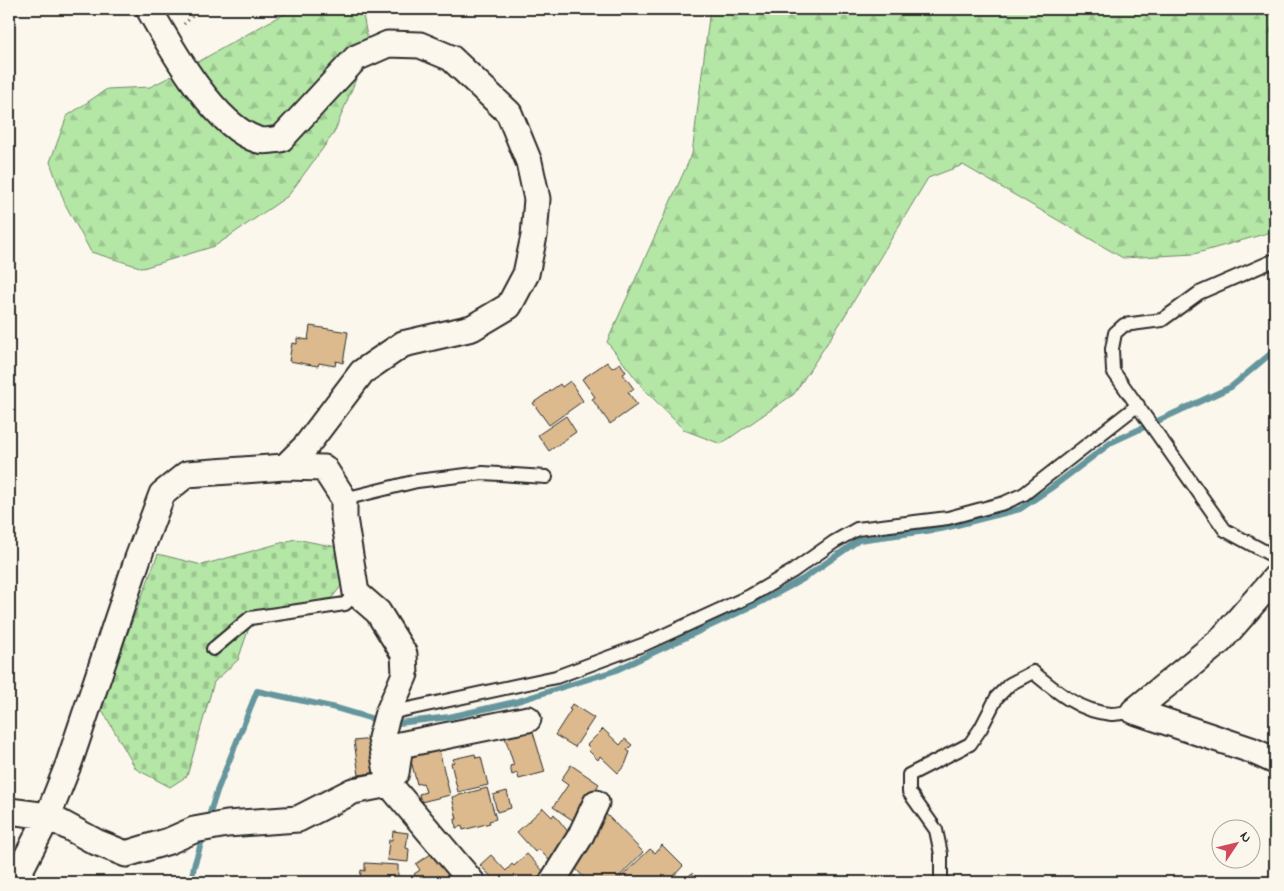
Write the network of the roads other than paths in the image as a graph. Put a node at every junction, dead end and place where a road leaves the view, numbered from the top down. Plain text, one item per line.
1 (149, 9) edge
2 (1275, 260) edge
3 (1140, 409) junction
4 (285, 467) junction
5 (546, 477) dead end
6 (344, 500) junction
7 (1275, 557) edge
8 (1275, 578) edge
9 (356, 593) junction
10 (213, 649) dead end
11 (1134, 711) junction
12 (528, 719) dead end
13 (386, 722) junction
14 (1275, 761) edge
15 (388, 779) junction
16 (596, 803) dead end
17 (9, 812) edge
18 (48, 816) junction
19 (14, 882) edge
20 (472, 882) edge
21 (552, 882) edge
22 (941, 882) edge

1 - 4 street
2 - 3 lane
3 - 7 lane
3 - 13 lane
4 - 6 street
4 - 18 street
5 - 6 lane
6 - 9 street
8 - 11 street
9 - 10 lane
9 - 13 street
11 - 14 street
11 - 22 lane
12 - 15 street
13 - 15 street
15 - 18 street
15 - 20 street
16 - 21 street
17 - 18 street
18 - 19 street

